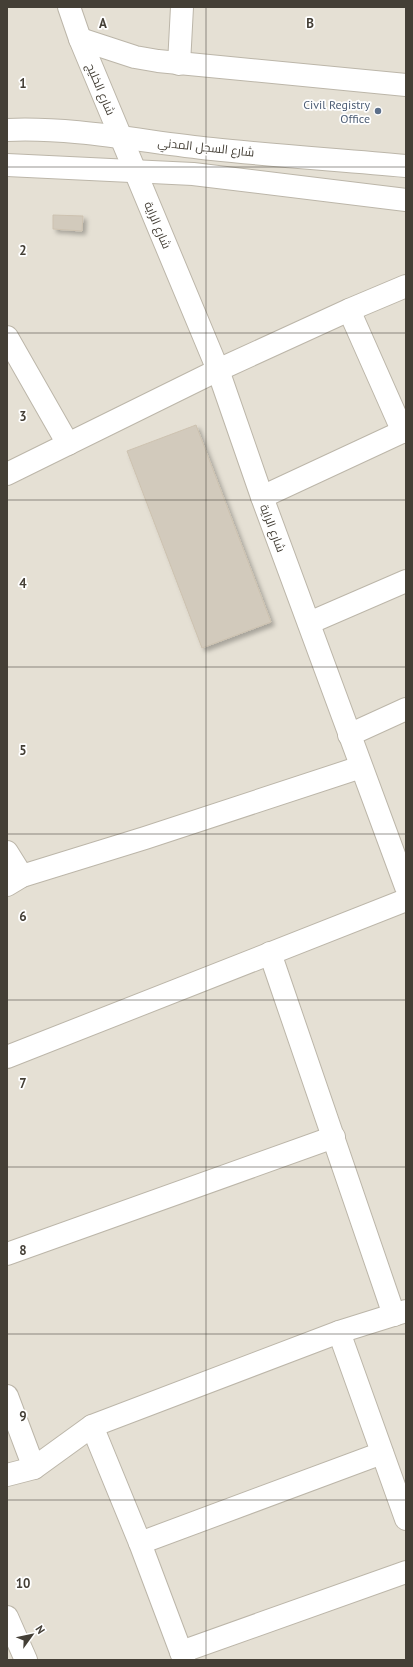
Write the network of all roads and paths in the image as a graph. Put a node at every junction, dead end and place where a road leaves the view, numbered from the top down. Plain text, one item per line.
1 (69, 7) edge
2 (182, 7) edge
3 (80, 39) junction
4 (179, 64) junction
5 (406, 85) edge
6 (7, 130) edge
7 (121, 137) junction
8 (7, 165) edge
9 (406, 166) edge
10 (135, 171) junction
11 (406, 200) edge
12 (406, 286) edge
13 (348, 310) junction
14 (7, 337) edge
15 (218, 370) junction
16 (404, 431) edge
17 (68, 444) junction
18 (7, 474) edge
19 (262, 497) junction
20 (406, 581) edge
21 (309, 623) junction
22 (406, 709) edge
23 (349, 735) junction
24 (361, 766) junction
25 (7, 852) edge
26 (14, 880) edge
27 (406, 887) edge
28 (406, 900) edge
29 (270, 953) junction
30 (7, 1057) edge
31 (334, 1137) junction
32 (7, 1254) edge
33 (400, 1313) edge
34 (339, 1332) junction
35 (7, 1396) edge
36 (92, 1426) junction
37 (382, 1453) junction
38 (34, 1468) junction
39 (7, 1475) edge
40 (406, 1519) edge
41 (140, 1543) junction
42 (406, 1572) edge
43 (7, 1617) edge
44 (182, 1656) edge
45 (26, 1660) edge

1 - 3 street, شارع الخليج
2 - 4 street
3 - 4 street
3 - 7 street, شارع الخليج
4 - 5 street
6 - 7 street, شارع السجل المدني
7 - 9 street, شارع السجل المدني
7 - 10 street, شارع الخليج
8 - 10 street
10 - 11 street
10 - 15 street, شارع الراية
12 - 13 street
13 - 15 street
13 - 16 street
14 - 17 street
15 - 17 street
15 - 19 street, شارع الراية
16 - 19 street
17 - 18 street
19 - 21 street, شارع الراية
20 - 21 street
21 - 23 street, شارع الراية
22 - 23 street
23 - 24 street, شارع الراية
24 - 26 street
24 - 27 street, شارع الراية
25 - 26 street
28 - 29 street
29 - 30 street
29 - 31 street
31 - 32 street
31 - 33 street
33 - 34 street
34 - 36 street
34 - 37 street
35 - 38 street
36 - 38 street
36 - 41 street
37 - 40 street
37 - 41 street
38 - 39 street
41 - 44 street
42 - 44 street
43 - 45 street

